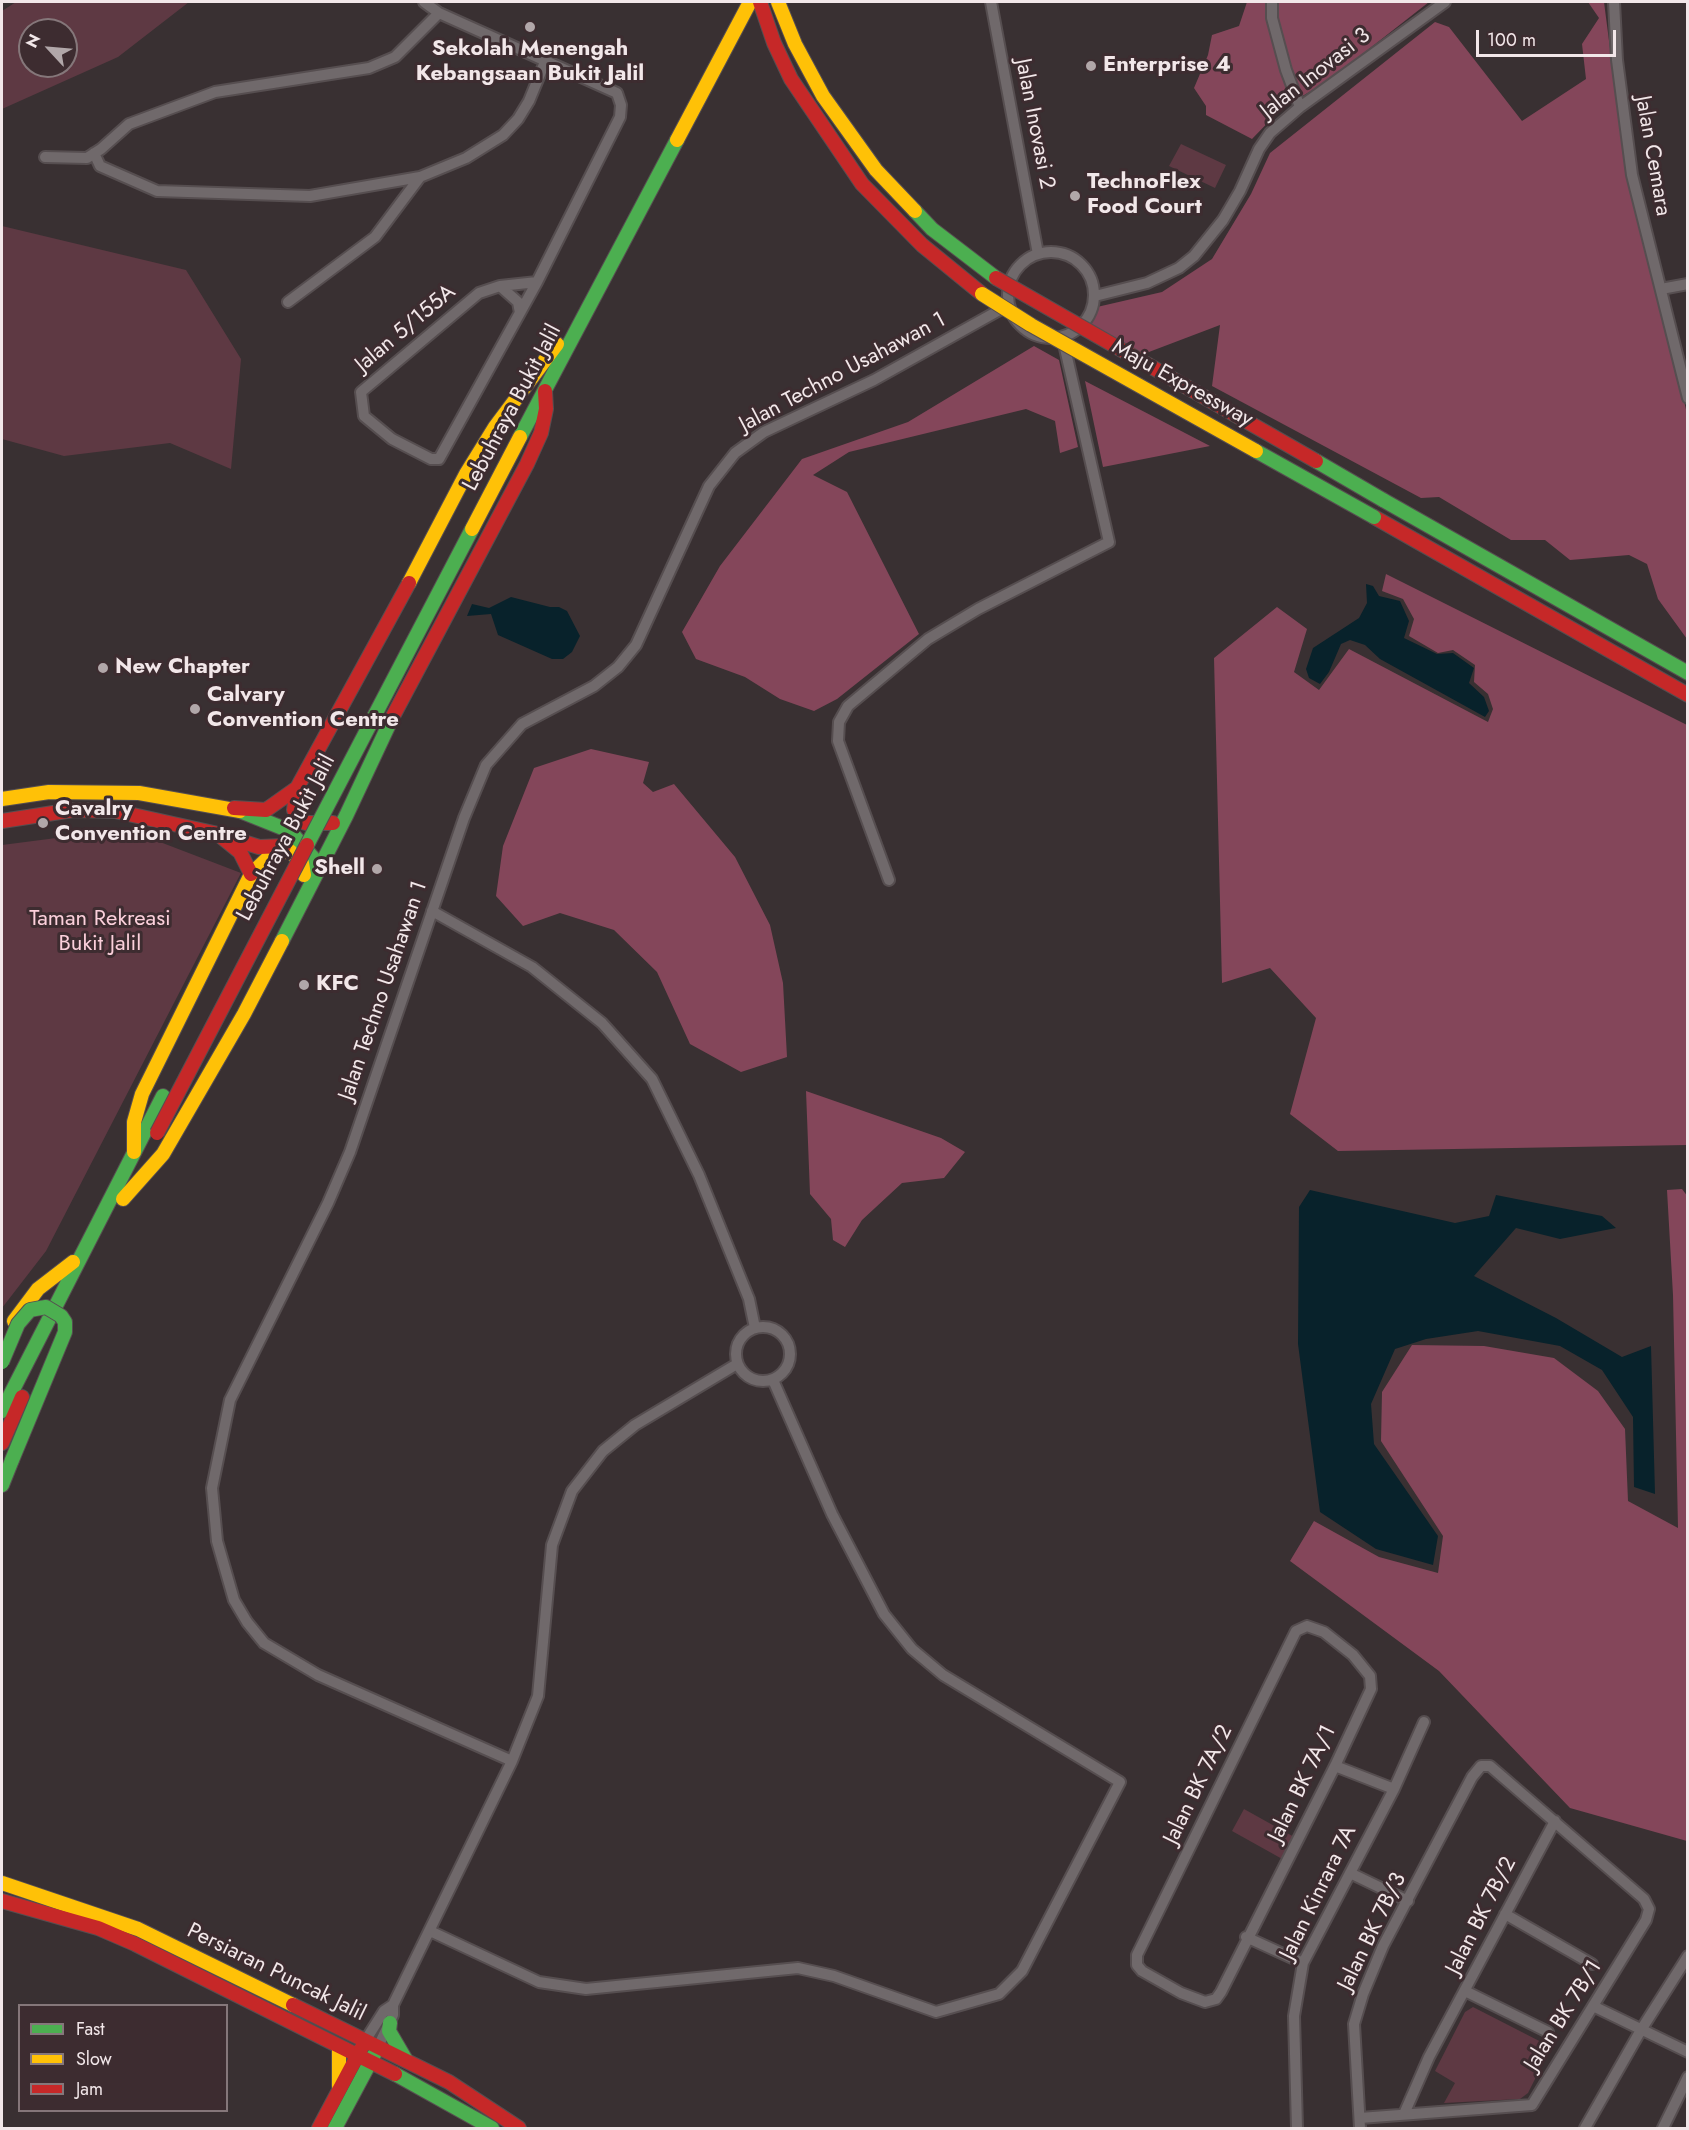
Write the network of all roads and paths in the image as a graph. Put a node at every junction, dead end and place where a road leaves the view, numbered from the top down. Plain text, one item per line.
1 (424, 2) edge
2 (735, 2) edge
3 (750, 2) edge
4 (760, 2) edge
5 (778, 2) edge
6 (991, 2) edge
7 (1272, 2) edge
8 (1444, 2) edge
9 (1614, 2) edge
10 (439, 13) junction
11 (545, 62) junction
12 (691, 83) dead end
13 (1300, 107) junction
14 (675, 114) dead end
15 (94, 153) junction
16 (45, 158) dead end
17 (420, 177) junction
18 (1038, 254) junction
19 (537, 282) junction
20 (1688, 284) edge
21 (500, 286) junction
22 (1661, 290) junction
23 (1095, 297) junction
24 (288, 302) dead end
25 (1009, 304) junction
26 (520, 313) junction
27 (1062, 338) junction
28 (557, 344) junction
29 (545, 391) junction
30 (1688, 398) edge
31 (515, 435) junction
32 (1688, 673) edge
33 (1688, 695) edge
34 (297, 788) junction
35 (2, 799) edge
36 (234, 808) junction
37 (346, 816) junction
38 (267, 820) junction
39 (2, 821) edge
40 (218, 834) junction
41 (332, 843) junction
42 (302, 845) junction
43 (258, 847) junction
44 (251, 874) junction
45 (315, 874) junction
46 (889, 880) dead end
47 (307, 890) junction
48 (432, 911) junction
49 (134, 1152) junction
50 (123, 1198) junction
51 (77, 1259) junction
52 (754, 1328) junction
53 (2, 1343) edge
54 (2, 1362) edge
55 (737, 1364) junction
56 (773, 1380) junction
57 (2, 1411) edge
58 (2, 1443) edge
59 (2, 1485) edge
60 (1296, 1631) joint
61 (1424, 1722) dead end
62 (512, 1761) junction
63 (1335, 1766) junction
64 (1394, 1789) junction
65 (1555, 1821) junction
66 (1350, 1873) junction
67 (2, 1883) edge
68 (2, 1901) edge
69 (1408, 1901) junction
70 (1505, 1914) junction
71 (430, 1932) junction
72 (1246, 1936) junction
73 (1688, 1956) edge
74 (1303, 1963) junction
75 (1592, 1964) dead end
76 (1466, 1991) junction
77 (1221, 1992) joint
78 (393, 2005) junction
79 (1593, 2006) junction
80 (390, 2023) junction
81 (1641, 2030) junction
82 (1548, 2032) dead end
83 (372, 2044) junction
84 (339, 2047) junction
85 (1688, 2052) edge
86 (364, 2059) junction
87 (407, 2061) junction
88 (1688, 2077) edge
89 (338, 2092) junction
90 (1404, 2114) junction
91 (1360, 2123) edge
92 (319, 2128) edge
93 (335, 2128) edge
94 (492, 2128) edge
95 (519, 2128) edge
96 (1297, 2128) edge
97 (1587, 2128) edge
98 (1663, 2128) edge

1 - 10 street, Jalan 5/155A
2 - 12 main road
3 - 29 main road, Lebuhraya Bukit Jalil
4 - 33 main road, Maju Expressway, bridge
5 - 32 main road, Maju Expressway, bridge
6 - 18 street, Jalan Inovasi 2
7 - 13 street
8 - 13 street, Jalan Inovasi 3
9 - 22 street, Jalan Cemara
10 - 11 street, Jalan 5/155A
10 - 15 street
11 - 17 street
11 - 19 street, Jalan 5/155A
13 - 23 street, Jalan Inovasi 3
14 - 28 main road, Lebuhraya Bukit Jalil
15 - 16 street
15 - 17 street
17 - 24 street
18 - 23 street
18 - 25 street
19 - 21 street, Jalan 5/155A
19 - 26 street, Jalan 5/155A
20 - 22 street
21 - 26 street
21 - 26 street, Jalan 5/155A
22 - 30 street, Jalan Cemara
23 - 27 street
25 - 27 street
25 - 48 street, Jalan Techno Usahawan 1
27 - 46 street
28 - 31 main road, Lebuhraya Bukit Jalil
28 - 34 main road
29 - 31 main road, Lebuhraya Bukit Jalil
29 - 37 main road
31 - 49 main road, Lebuhraya Bukit Jalil
31 - 50 main road, Lebuhraya Bukit Jalil, bridge
34 - 36 main road
34 - 37 main road
35 - 36 main road
36 - 38 main road
37 - 41 main road
38 - 42 main road
38 - 43 main road
39 - 40 main road
40 - 43 main road
40 - 44 main road
41 - 42 main road
41 - 45 main road
42 - 43 main road
42 - 45 main road
44 - 47 main road
44 - 49 main road
45 - 47 main road
47 - 50 main road
48 - 52 street
48 - 62 street, Jalan Techno Usahawan 1
49 - 51 main road, Lebuhraya Bukit Jalil
50 - 58 main road, Lebuhraya Bukit Jalil
51 - 53 main road
51 - 57 main road, Lebuhraya Bukit Jalil
52 - 55 street
52 - 56 street
54 - 59 main road, bridge
55 - 56 street
55 - 62 street
56 - 71 street
60 - 63 street, Jalan BK 7A/1
60 - 77 street, Jalan BK 7A/2
61 - 64 street, Jalan Kinrara 7A
62 - 71 street
63 - 64 street
63 - 72 street, Jalan BK 7A/1
64 - 66 street, Jalan Kinrara 7A
65 - 69 street, Jalan BK 7B/3
65 - 70 street, Jalan BK 7B/2
65 - 79 street, Jalan BK 7B/1
66 - 69 street
66 - 74 street, Jalan Kinrara 7A
67 - 83 main road, Persiaran Puncak Jalil
68 - 84 main road, Persiaran Puncak Jalil
69 - 91 street, Jalan BK 7B/3
70 - 75 street
70 - 76 street, Jalan BK 7B/2
71 - 78 street
72 - 74 street
72 - 77 street, Jalan BK 7A/1
73 - 81 street
74 - 96 street, Jalan Kinrara 7A
76 - 82 street
76 - 90 street, Jalan BK 7B/2
78 - 80 street
78 - 83 street
79 - 81 street
79 - 90 street, Jalan BK 7B/1
80 - 83 street
80 - 87 main road
81 - 85 street
81 - 97 street
83 - 86 main road
83 - 87 main road, Persiaran Puncak Jalil
84 - 86 main road, Persiaran Puncak Jalil
84 - 89 main road
86 - 89 main road
86 - 93 main road
86 - 94 main road, Persiaran Puncak Jalil
87 - 95 main road, Persiaran Puncak Jalil
88 - 98 street
89 - 92 main road
90 - 91 street, Jalan BK 7B/1

